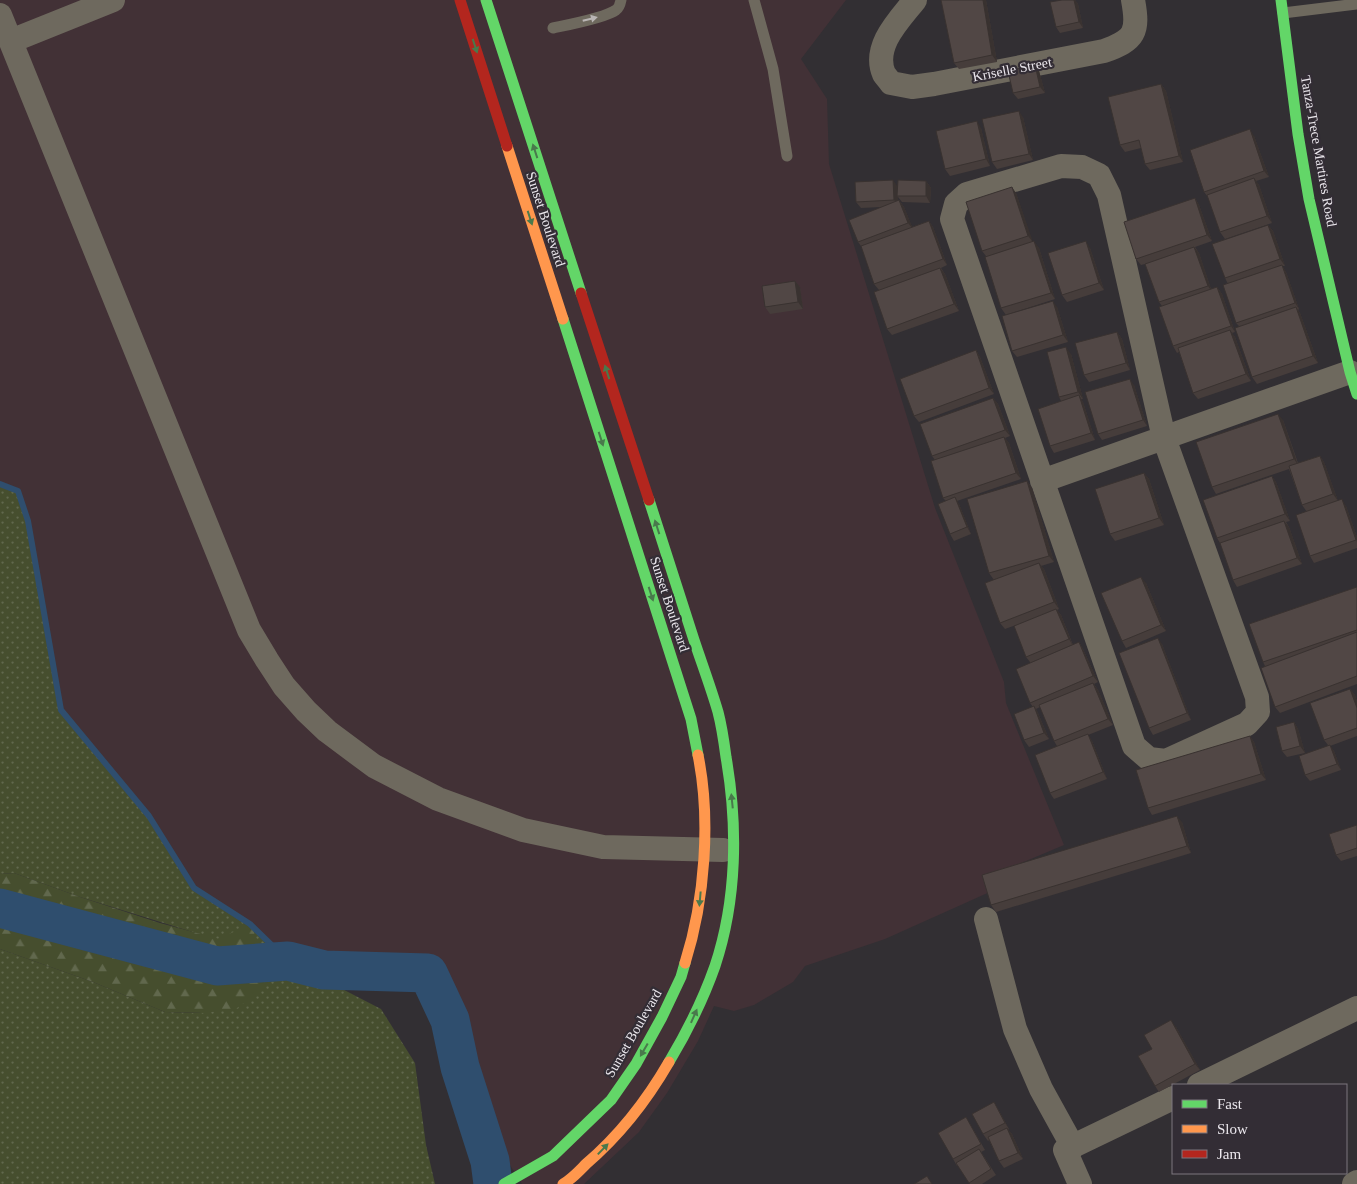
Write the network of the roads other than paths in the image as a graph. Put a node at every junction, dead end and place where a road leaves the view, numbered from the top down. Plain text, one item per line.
1 (113, 0) edge
2 (460, 0) edge
3 (486, 0) edge
4 (621, 0) edge
5 (754, 0) edge
6 (916, 0) edge
7 (1133, 0) edge
8 (1281, 0) edge
9 (1357, 4) edge
10 (1283, 13) junction
11 (0, 15) edge
12 (553, 28) dead end
13 (11, 41) junction
14 (787, 156) dead end
15 (1354, 383) edge
16 (1164, 438) junction
17 (1042, 481) junction
18 (704, 850) junction
19 (733, 850) junction
20 (986, 919) dead end
21 (1357, 1008) edge
22 (1201, 1084) edge
23 (1172, 1098) edge
24 (1073, 1147) junction
25 (504, 1184) edge
26 (563, 1184) edge
27 (1080, 1184) edge

1 - 13 street
2 -> 18 main road, Sunset Boulevard
19 -> 3 main road, Sunset Boulevard
12 -> 4 lane
5 - 14 lane
6 - 7 street, Kriselle Street
8 - 10 main road, Tanza-Trece Martires Road
9 - 10 lane
10 - 15 main road, Tanza-Trece Martires Road
11 - 13 street
13 - 18 street
15 - 16 street
16 - 17 street
16 - 17 street
16 - 17 street
18 - 19 street
18 -> 25 main road, Sunset Boulevard
26 -> 19 main road, Sunset Boulevard
20 - 24 street
21 - 22 street
23 - 24 street
24 - 27 street

